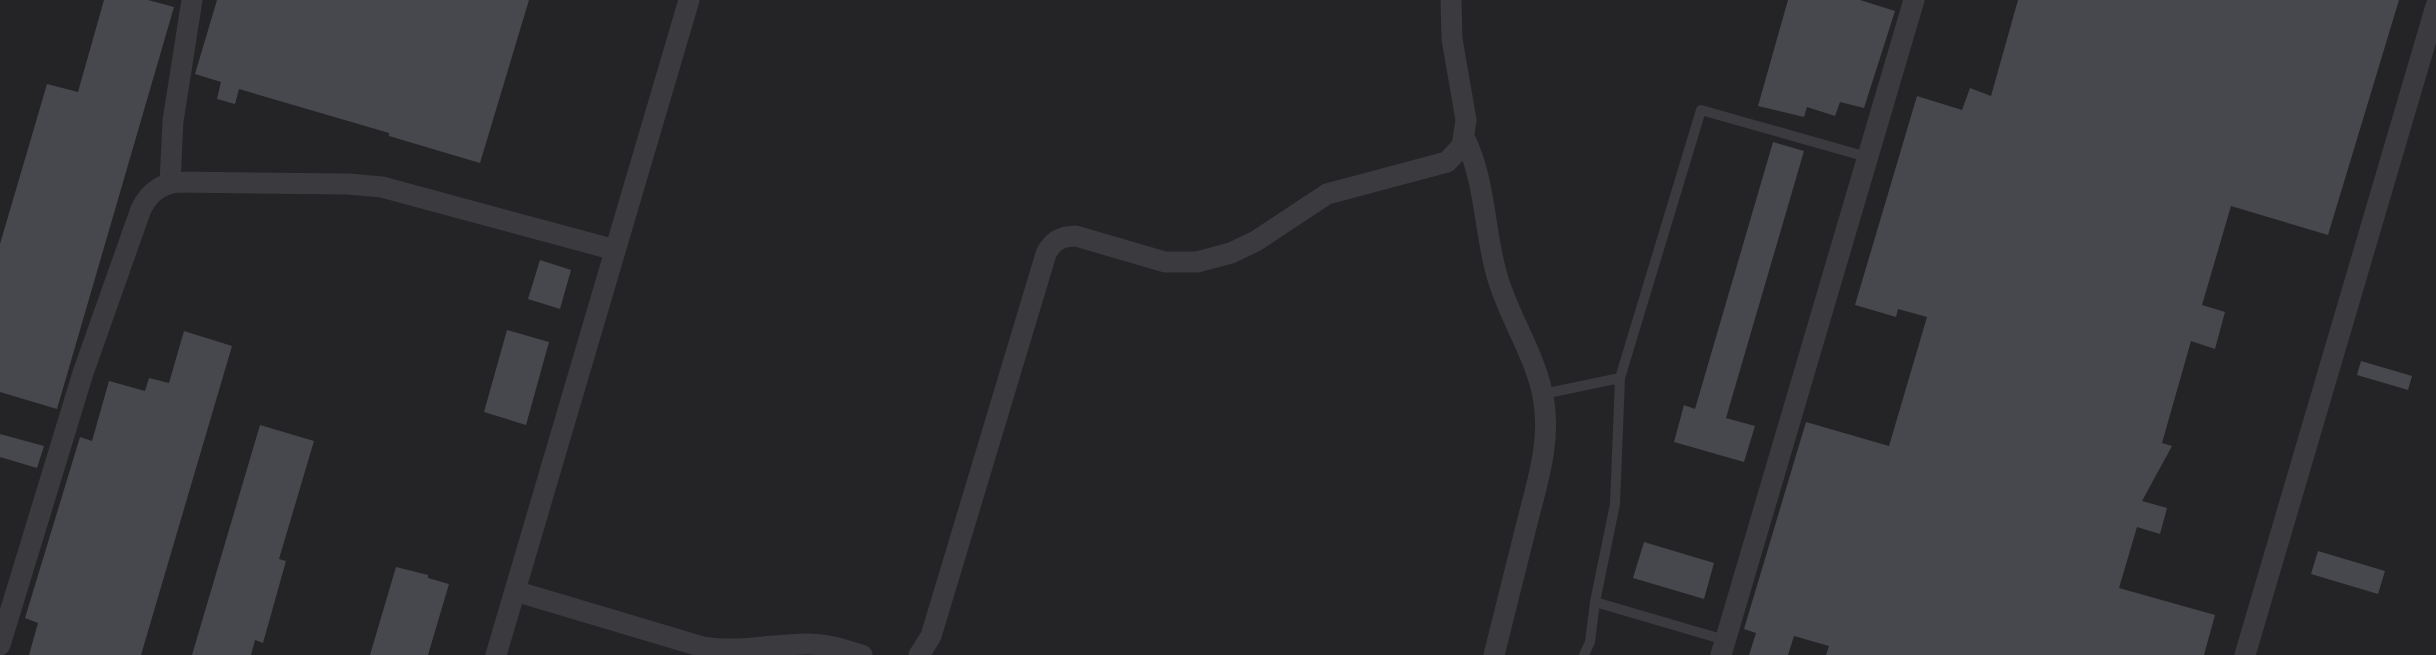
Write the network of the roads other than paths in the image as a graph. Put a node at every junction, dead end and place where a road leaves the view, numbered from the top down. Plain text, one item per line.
1 (192, 0) edge
2 (689, 0) edge
3 (1451, 0) edge
4 (1913, 0) edge
5 (2436, 6) edge
6 (1464, 137) junction
7 (1867, 157) junction
8 (170, 183) junction
9 (615, 250) junction
10 (1620, 378) junction
11 (1543, 394) junction
12 (515, 591) junction
13 (1595, 603) junction
14 (0, 645) edge
15 (1723, 648) edge
16 (496, 655) edge
17 (862, 655) edge
18 (919, 655) edge
19 (1494, 655) edge
20 (1584, 655) edge
21 (2245, 655) edge

1 - 8 street
2 - 9 street
3 - 6 street
4 - 7 street
5 - 21 street
6 - 11 street
6 - 18 street
7 - 10 lane
7 - 15 street
8 - 9 street
8 - 14 street
9 - 12 street
10 - 11 lane
10 - 13 lane
11 - 19 street
12 - 16 street
12 - 17 street
13 - 15 lane
13 - 20 lane

